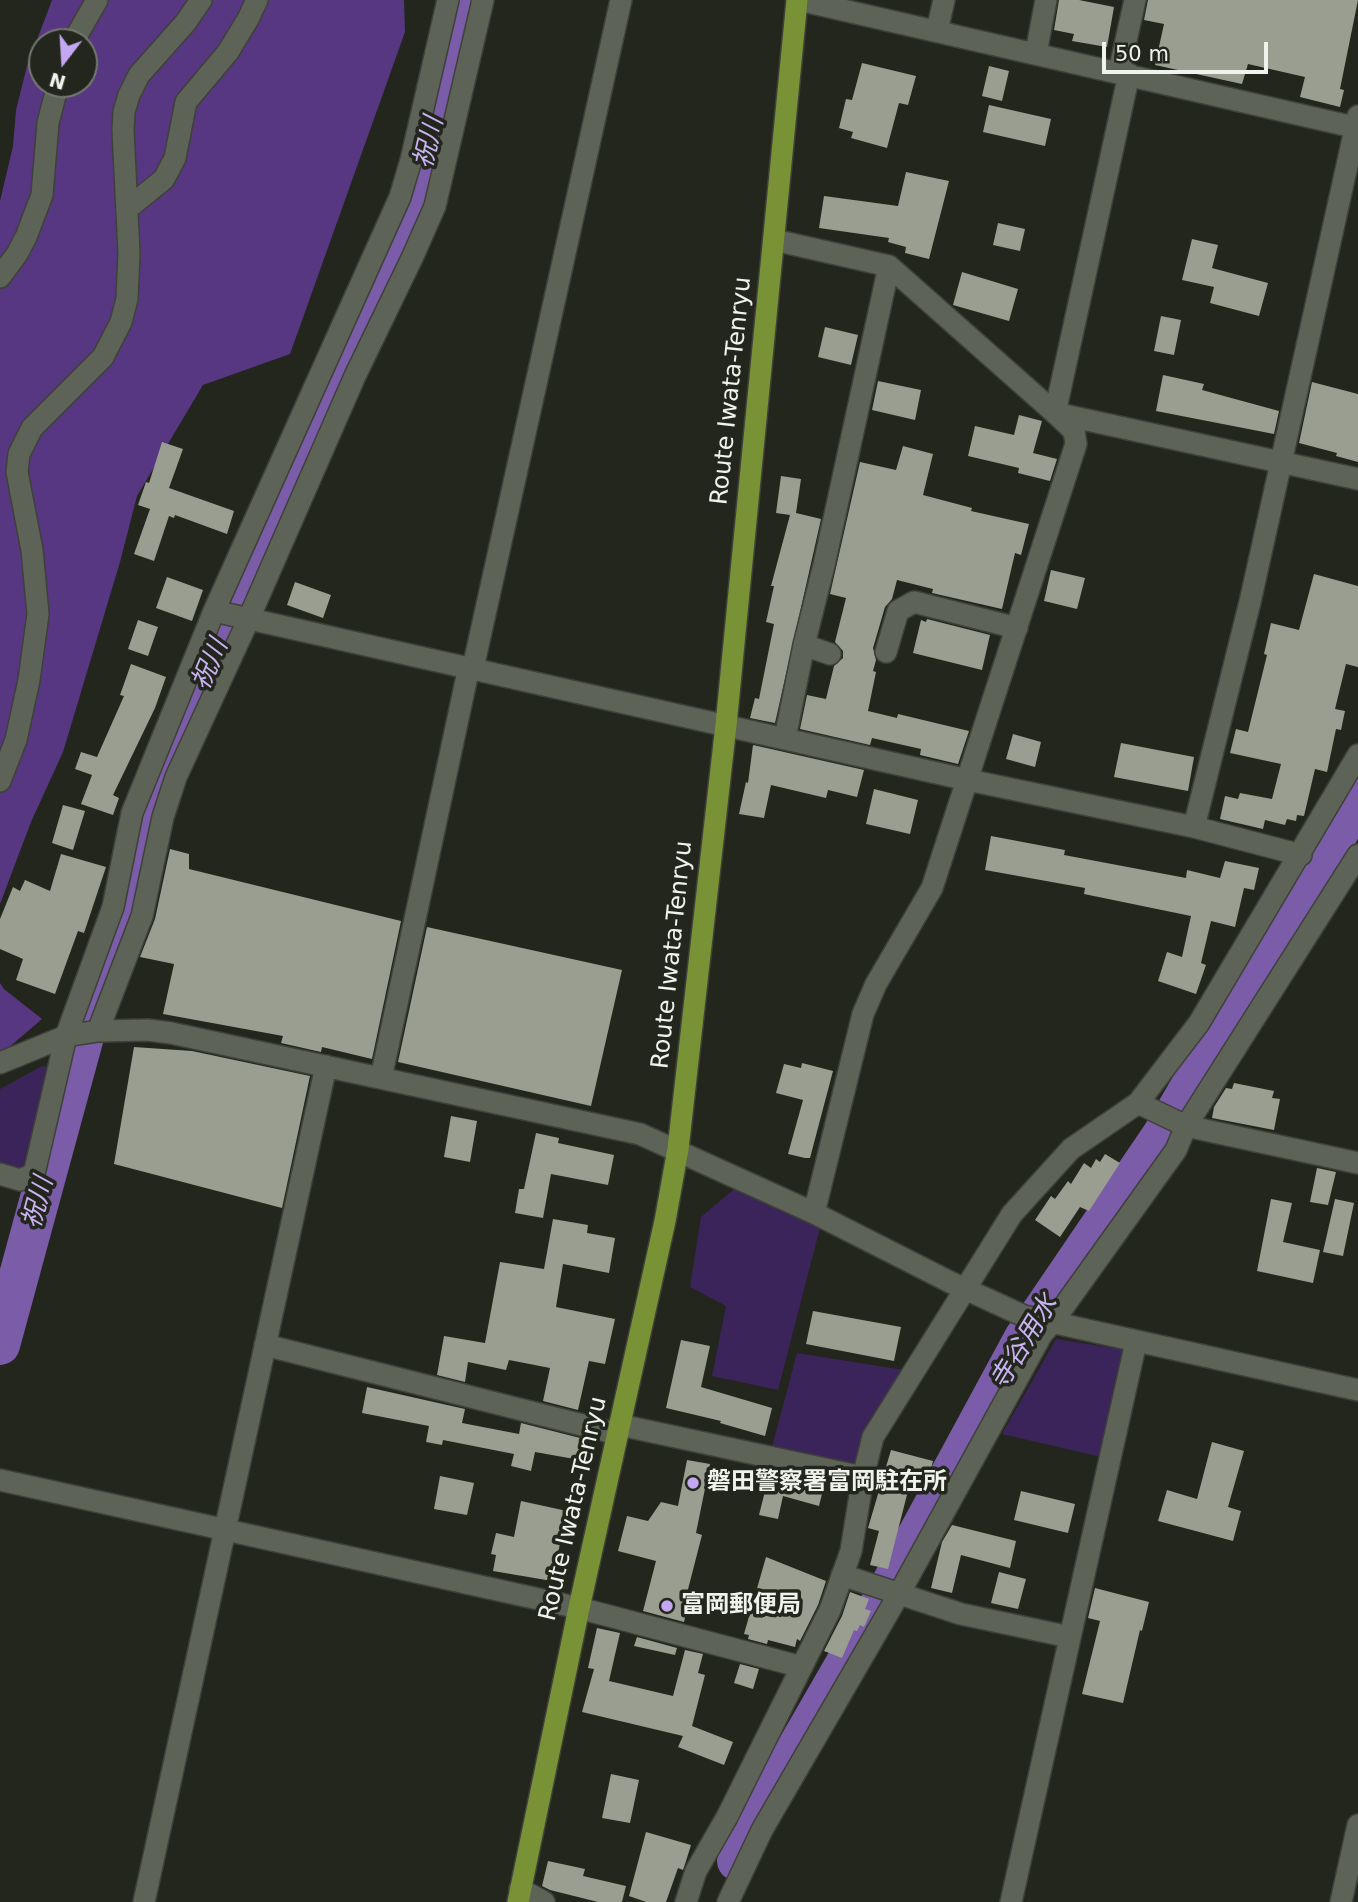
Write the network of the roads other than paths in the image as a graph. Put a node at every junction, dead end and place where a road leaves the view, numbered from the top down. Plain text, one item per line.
1 (97, 0) edge
2 (201, 0) edge
3 (257, 0) edge
4 (448, 0) edge
5 (483, 0) edge
6 (621, 0) edge
7 (798, 0) edge
8 (944, 0) edge
9 (1046, 0) edge
10 (1135, 0) edge
11 (81, 28) edge
12 (937, 31) junction
13 (1035, 53) junction
14 (1124, 73) junction
15 (54, 98) edge
16 (1357, 124) edge
17 (127, 209) junction
18 (774, 240) junction
19 (889, 266) junction
20 (0, 277) edge
21 (1055, 413) junction
22 (1281, 462) junction
23 (1358, 479) edge
24 (214, 611) junction
25 (249, 619) junction
26 (1017, 628) junction
27 (804, 645) junction
28 (886, 652) dead end
29 (830, 654) dead end
30 (471, 668) junction
31 (726, 725) junction
32 (785, 738) junction
33 (1358, 755) edge
34 (968, 780) junction
35 (0, 781) edge
36 (1194, 827) junction
37 (1301, 855) junction
38 (1358, 855) edge
39 (84, 1033) junction
40 (0, 1063) edge
41 (326, 1066) junction
42 (382, 1078) junction
43 (1138, 1103) junction
44 (1176, 1120) junction
45 (678, 1149) junction
46 (1358, 1163) edge
47 (0, 1174) edge
48 (814, 1213) junction
49 (965, 1289) junction
50 (1052, 1323) junction
51 (1136, 1342) junction
52 (265, 1345) junction
53 (1358, 1390) edge
54 (619, 1430) junction
55 (863, 1476) junction
56 (0, 1480) edge
57 (225, 1530) junction
58 (842, 1575) junction
59 (899, 1594) junction
60 (579, 1608) junction
61 (1070, 1637) junction
62 (802, 1667) junction
63 (1358, 1825) edge
64 (519, 1896) edge
65 (144, 1902) edge
66 (544, 1902) edge
67 (686, 1902) edge
68 (728, 1902) edge
69 (1011, 1902) edge
70 (1341, 1902) edge

1 - 11 street
2 - 17 street
3 - 17 street
4 - 24 street
5 - 25 street
6 - 30 street
7 - 12 street
7 - 18 main road, Route Iwata-Tenryu
8 - 12 street
9 - 13 street
10 - 14 street
12 - 13 street
13 - 14 street
14 - 16 street
14 - 21 street
15 - 20 street
16 - 22 street
17 - 35 street
18 - 19 street
18 - 31 main road, Route Iwata-Tenryu
19 - 21 street
19 - 27 street
21 - 22 street
21 - 26 street
22 - 23 street
22 - 36 street
24 - 25 street
24 - 39 street
25 - 30 street
25 - 39 street
26 - 28 street
26 - 34 street
27 - 29 street
27 - 32 street
30 - 31 street
30 - 42 street
31 - 32 street
31 - 45 main road, Route Iwata-Tenryu
32 - 34 street
33 - 37 street
34 - 36 street
34 - 48 street
36 - 37 street
37 - 43 street
38 - 44 street
39 - 40 street
39 - 41 street
39 - 47 street
41 - 42 street
41 - 52 street
42 - 45 street
43 - 44 street
43 - 49 street
44 - 46 street
44 - 50 street
45 - 48 street
45 - 54 main road, Route Iwata-Tenryu
48 - 49 street
49 - 50 street
49 - 55 street
50 - 51 street
50 - 59 street
51 - 53 street
51 - 61 street
52 - 54 street
52 - 57 street
54 - 55 street
54 - 60 main road, Route Iwata-Tenryu
55 - 58 street
56 - 57 street
57 - 60 street
57 - 65 street
58 - 59 street
58 - 62 street
59 - 61 street
59 - 68 street
60 - 62 street
60 - 64 main road, Route Iwata-Tenryu
61 - 69 street
62 - 67 street
63 - 70 street
64 - 66 street

